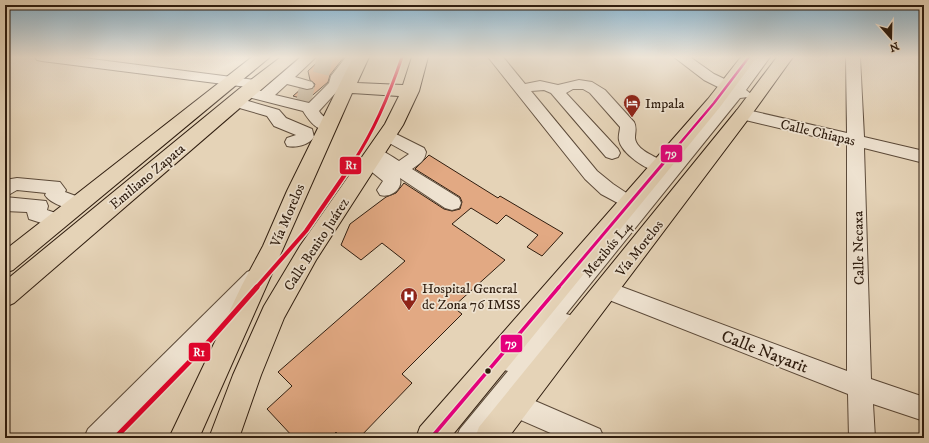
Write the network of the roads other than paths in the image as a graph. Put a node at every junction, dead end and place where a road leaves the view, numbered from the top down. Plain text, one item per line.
1 (274, 78) edge
2 (275, 78) edge
3 (279, 78) edge
4 (319, 78) tunnel mouth
5 (319, 78) tunnel mouth
6 (414, 78) edge
7 (512, 78) edge
8 (709, 78) edge
9 (742, 78) edge
10 (749, 78) edge
11 (755, 78) edge
12 (761, 78) edge
13 (854, 78) edge
14 (333, 79) edge
15 (521, 89) junction
16 (410, 90) junction
17 (558, 91) junction
18 (734, 101) junction
19 (327, 126) junction
20 (388, 135) junction
21 (293, 142) dead end
22 (857, 142) junction
23 (612, 153) dead end
24 (373, 158) junction
25 (924, 158) edge
26 (659, 166) junction
27 (399, 169) junction
28 (5, 190) edge
29 (386, 190) dead end
30 (46, 201) junction
31 (629, 202) junction
32 (452, 203) dead end
33 (5, 204) edge
34 (77, 204) junction
35 (56, 221) junction
36 (5, 263) edge
37 (262, 270) junction
38 (606, 290) junction
39 (5, 296) edge
40 (860, 387) junction
41 (516, 405) junction
42 (924, 409) edge
43 (97, 438) edge
44 (184, 438) edge
45 (224, 438) edge
46 (431, 438) edge
47 (448, 438) edge
48 (469, 438) edge
49 (490, 438) edge
50 (590, 438) edge
51 (862, 438) edge

1 - 34 main road, Emiliano Zapata
2 - 39 main road, Emiliano Zapata
3 - 21 street
4 - 14 street
5 - 14 street
6 - 16 main road, Calle Benito Juárez
7 - 15 street
8 - 18 street, Calle Chiapas
9 - 18 main road, Vía Morelos
10 - 18 street, Mexibús L4
11 - 18 street, Mexibús L4
12 - 18 main road, Vía Morelos
13 - 22 street, Calle Necaxa
14 - 16 main road
14 - 19 main road, Vía Morelos
14 - 19 street
15 - 17 street
15 - 31 street
16 - 20 main road, Calle Benito Juárez
17 - 23 street
17 - 26 street
18 - 22 street, Calle Chiapas
18 - 26 main road, Vía Morelos
18 - 38 main road, Vía Morelos
18 - 47 street, Mexibús L4
18 - 48 street, Mexibús L4
19 - 37 main road, Vía Morelos
20 - 24 main road, Calle Benito Juárez
20 - 27 street
22 - 25 street, Calle Chiapas
22 - 40 street, Calle Necaxa
24 - 27 street
24 - 29 street
24 - 45 main road, Calle Benito Juárez
26 - 31 main road, Vía Morelos
27 - 32 street
28 - 30 street
30 - 33 street
30 - 34 street
30 - 35 street
31 - 46 main road, Vía Morelos
34 - 35 main road, Emiliano Zapata
35 - 36 main road, Emiliano Zapata
37 - 43 street
37 - 44 main road, Vía Morelos
38 - 40 street, Calle Nayarit
38 - 41 main road, Vía Morelos
40 - 42 street, Calle Nayarit
40 - 51 street, Calle Necaxa
41 - 49 main road, Vía Morelos
41 - 50 street

